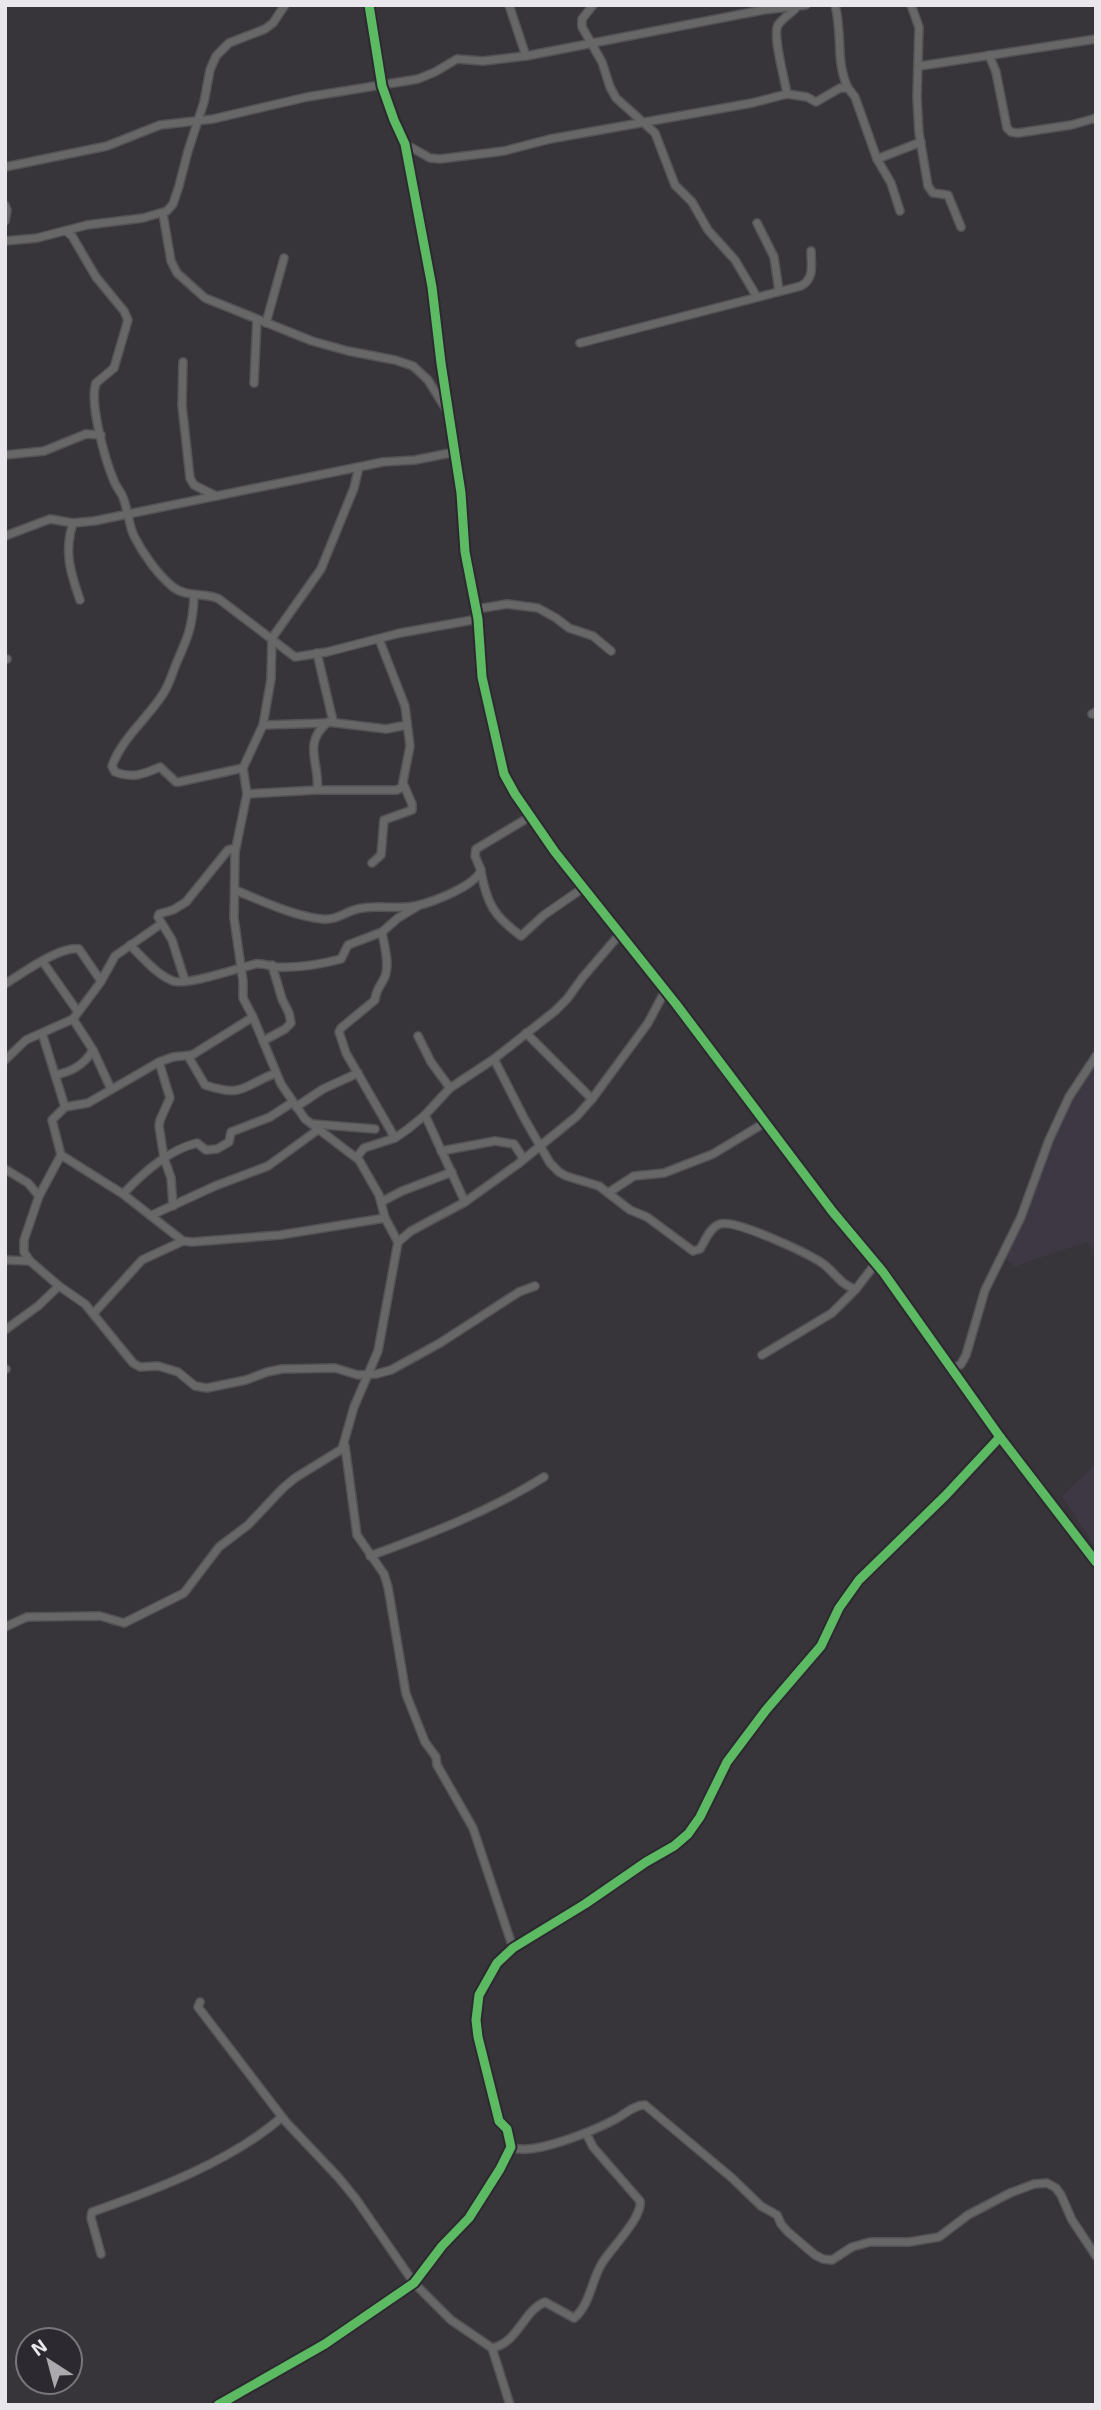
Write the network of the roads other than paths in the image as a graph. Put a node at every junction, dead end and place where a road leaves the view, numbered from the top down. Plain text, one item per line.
1 (272, 5) edge
2 (285, 5) edge
3 (369, 5) edge
4 (509, 5) edge
5 (593, 5) edge
6 (806, 5) edge
7 (835, 5) edge
8 (911, 5) edge
9 (796, 8) junction
10 (279, 15) junction
11 (1096, 39) edge
12 (590, 44) junction
13 (989, 55) junction
14 (526, 56) junction
15 (920, 66) junction
16 (382, 86) junction
17 (848, 88) junction
18 (788, 94) junction
19 (1096, 118) edge
20 (198, 121) junction
21 (642, 122) junction
22 (921, 142) junction
23 (405, 144) junction
24 (877, 159) junction
25 (5, 167) edge
26 (5, 205) edge
27 (900, 211) dead end
28 (163, 214) junction
29 (5, 221) edge
30 (757, 223) dead end
31 (961, 227) dead end
32 (66, 231) junction
33 (5, 242) edge
34 (811, 251) dead end
35 (284, 258) dead end
36 (779, 291) junction
37 (757, 297) junction
38 (257, 319) junction
39 (266, 323) junction
40 (580, 343) dead end
41 (183, 362) dead end
42 (254, 383) dead end
43 (448, 413) junction
44 (101, 435) junction
45 (455, 452) junction
46 (5, 455) edge
47 (359, 467) junction
48 (216, 496) junction
49 (127, 514) junction
50 (73, 523) junction
51 (5, 536) edge
52 (194, 595) junction
53 (80, 600) dead end
54 (477, 608) junction
55 (478, 619) junction
56 (272, 638) junction
57 (379, 639) junction
58 (611, 651) dead end
59 (317, 653) junction
60 (331, 722) junction
61 (263, 725) junction
62 (407, 725) junction
63 (243, 768) junction
64 (403, 783) junction
65 (317, 790) junction
66 (247, 794) junction
67 (531, 816) junction
68 (235, 852) junction
69 (372, 863) dead end
70 (481, 870) junction
71 (583, 888) junction
72 (235, 890) junction
73 (419, 905) junction
74 (161, 924) junction
75 (382, 932) junction
76 (620, 934) junction
77 (130, 945) junction
78 (43, 962) junction
79 (272, 965) junction
80 (241, 967) junction
81 (101, 981) junction
82 (185, 981) junction
83 (5, 984) edge
84 (665, 991) junction
85 (75, 1015) junction
86 (253, 1017) junction
87 (42, 1033) junction
88 (526, 1033) junction
89 (418, 1036) dead end
90 (263, 1041) junction
91 (93, 1050) junction
92 (188, 1056) junction
93 (1096, 1056) edge
94 (494, 1059) junction
95 (5, 1060) edge
96 (159, 1062) junction
97 (276, 1073) junction
98 (358, 1073) junction
99 (55, 1075) junction
100 (450, 1088) junction
101 (111, 1089) junction
102 (592, 1099) junction
103 (294, 1105) junction
104 (65, 1107) junction
105 (425, 1115) junction
106 (766, 1122) junction
107 (311, 1123) junction
108 (319, 1129) junction
109 (375, 1129) dead end
110 (395, 1138) junction
111 (540, 1145) junction
112 (441, 1151) junction
113 (61, 1155) junction
114 (357, 1157) junction
115 (164, 1158) junction
116 (523, 1158) junction
117 (5, 1169) edge
118 (452, 1172) junction
119 (608, 1193) junction
120 (123, 1194) junction
121 (39, 1196) junction
122 (381, 1202) junction
123 (465, 1202) junction
124 (173, 1206) junction
125 (152, 1215) junction
126 (386, 1218) junction
127 (183, 1241) junction
128 (398, 1242) junction
129 (5, 1259) edge
130 (30, 1261) junction
131 (876, 1263) junction
132 (59, 1286) junction
133 (535, 1286) dead end
134 (856, 1289) junction
135 (94, 1313) junction
136 (5, 1330) edge
137 (762, 1355) dead end
138 (952, 1370) junction
139 (368, 1376) junction
140 (1000, 1437) junction
141 (345, 1446) junction
142 (544, 1477) dead end
143 (370, 1556) junction
144 (1096, 1562) edge
145 (5, 1627) edge
146 (513, 1948) junction
147 (200, 2002) dead end
148 (282, 2117) junction
149 (586, 2133) junction
150 (511, 2147) junction
151 (101, 2254) dead end
152 (1096, 2256) edge
153 (414, 2283) junction
154 (492, 2348) junction
155 (507, 2403) edge
156 (218, 2405) edge

1 - 10 street
2 - 10 street
3 - 16 street
4 - 14 street
5 - 12 street
6 - 9 street
7 - 17 street
8 - 15 street
9 - 12 street
9 - 18 street
10 - 20 street
11 - 13 street
12 - 14 street
12 - 21 street
13 - 15 street
13 - 19 street
14 - 16 street
15 - 22 street
16 - 20 street
16 - 23 street
17 - 18 street
17 - 24 street
18 - 21 street
20 - 25 street
20 - 28 street
21 - 23 street
21 - 37 street
22 - 24 street
22 - 31 street
23 - 43 street
24 - 27 street
26 - 29 street
28 - 32 street
28 - 38 street
30 - 36 street
32 - 33 street
32 - 44 street
34 - 36 street
35 - 39 street
36 - 37 street
37 - 40 street
38 - 39 street
38 - 42 street
39 - 43 street
41 - 48 street
43 - 45 street
44 - 46 street
44 - 49 street
45 - 47 street
45 - 54 street
47 - 48 street
47 - 56 street
48 - 49 street
49 - 50 street
49 - 52 street
50 - 51 street
50 - 53 street
52 - 56 street
52 - 63 street
54 - 55 street
54 - 58 street
55 - 57 street
55 - 67 street
56 - 59 street
56 - 61 street
57 - 59 street
57 - 62 street
59 - 60 street
60 - 61 street
60 - 62 street
60 - 65 street
61 - 63 street
62 - 64 street
63 - 66 street
64 - 65 street
64 - 69 street
65 - 66 street
66 - 68 street
67 - 70 street
67 - 71 street
68 - 72 street
68 - 74 street
70 - 71 street
70 - 73 street
71 - 76 street
72 - 73 street
72 - 80 street
73 - 75 street
74 - 77 street
74 - 82 street
75 - 79 street
75 - 98 street
76 - 84 street
76 - 88 street
77 - 81 street
77 - 82 street
78 - 81 street
78 - 83 street
78 - 85 street
79 - 80 street
79 - 90 street
80 - 82 street
80 - 86 street
81 - 85 street
84 - 102 street
84 - 106 street
85 - 87 street
85 - 91 street
86 - 90 street
86 - 92 street
87 - 95 street
87 - 99 street
88 - 94 street
88 - 102 street
89 - 100 street
90 - 97 street
91 - 99 street
91 - 101 street
92 - 96 street
92 - 97 street
93 - 138 street
94 - 100 street
94 - 111 street
96 - 101 street
96 - 115 street
97 - 103 street
98 - 103 street
98 - 110 street
99 - 104 street
100 - 105 street
101 - 104 street
102 - 111 street
103 - 107 street
103 - 115 street
104 - 113 street
105 - 110 street
105 - 112 street
106 - 119 street
106 - 131 street
107 - 108 street
107 - 109 street
108 - 114 street
108 - 124 street
110 - 114 street
111 - 116 street
111 - 119 street
112 - 116 street
112 - 118 street
113 - 120 street
113 - 121 street
114 - 122 street
115 - 120 street
115 - 124 street
116 - 123 street
117 - 121 street
118 - 122 street
118 - 123 street
119 - 134 street
120 - 125 street
121 - 130 street
122 - 126 street
123 - 128 street
124 - 125 street
125 - 127 street
126 - 127 street
126 - 128 street
127 - 135 street
128 - 139 street
129 - 130 street
130 - 132 street
131 - 134 street
131 - 138 street
132 - 135 street
132 - 136 street
133 - 139 street
134 - 137 street
135 - 139 street
138 - 140 street
139 - 141 street
140 - 144 street
140 - 146 street
141 - 143 street
141 - 145 street
142 - 143 street
143 - 146 street
146 - 150 street
147 - 148 street
148 - 151 street
148 - 153 street
149 - 150 street
149 - 152 street
149 - 154 street
150 - 153 street
153 - 154 street
153 - 156 street
154 - 155 street

